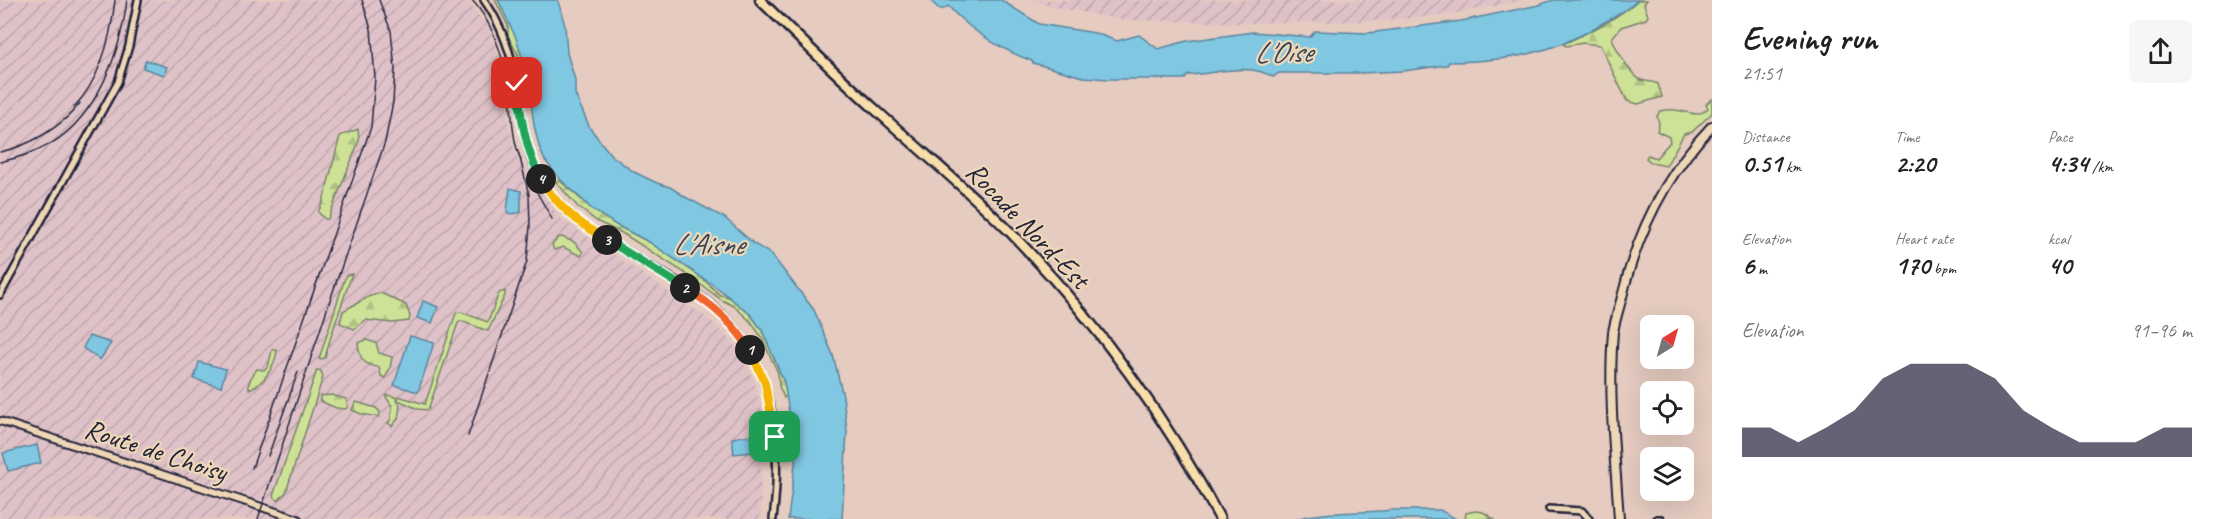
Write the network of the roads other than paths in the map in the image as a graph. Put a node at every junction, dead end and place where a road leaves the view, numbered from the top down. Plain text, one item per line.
1 (138, 0) edge
2 (484, 0) edge
3 (760, 0) edge
4 (1712, 126) edge
5 (2, 285) edge
6 (0, 295) edge
7 (0, 421) edge
8 (1549, 509) dead end
9 (298, 519) edge
10 (773, 519) edge
11 (1220, 519) edge
12 (1588, 519) edge
13 (1619, 519) edge

1 - 5 street
2 - 10 street
3 - 11 main road, Rocade Nord-Est
4 - 13 main road
5 - 6 street
7 - 9 street, Route de Choisy
8 - 12 street

